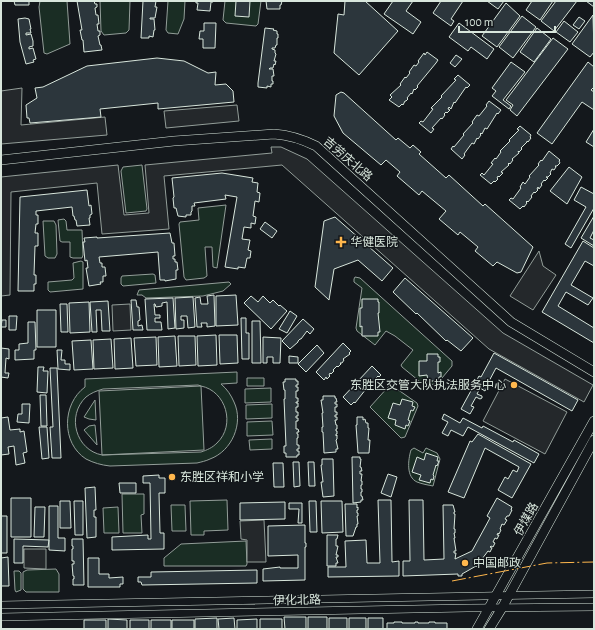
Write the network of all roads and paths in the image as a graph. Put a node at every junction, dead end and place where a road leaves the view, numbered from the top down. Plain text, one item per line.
1 (1, 160) edge
2 (594, 372) edge
3 (594, 421) edge
4 (594, 440) edge
5 (594, 594) edge
6 (496, 596) junction
7 (509, 596) junction
8 (1, 605) edge
9 (594, 607) edge
10 (489, 608) junction
11 (502, 608) junction
12 (1, 617) edge
13 (477, 629) edge
14 (489, 629) edge

1 - 2 main road, 吉劳庆北路
3 - 6 main road, 伊煤路
4 - 7 main road, 伊煤路
5 - 7 street, 伊化北路
6 - 7 street, 伊化北路
6 - 8 street, 伊化北路
6 - 10 main road, 伊煤路
7 - 11 main road, 伊煤路
9 - 11 street, 伊化北路
10 - 11 street, 伊化北路
10 - 12 street, 伊化北路
10 - 13 main road, 伊煤路
11 - 14 main road, 伊煤路

